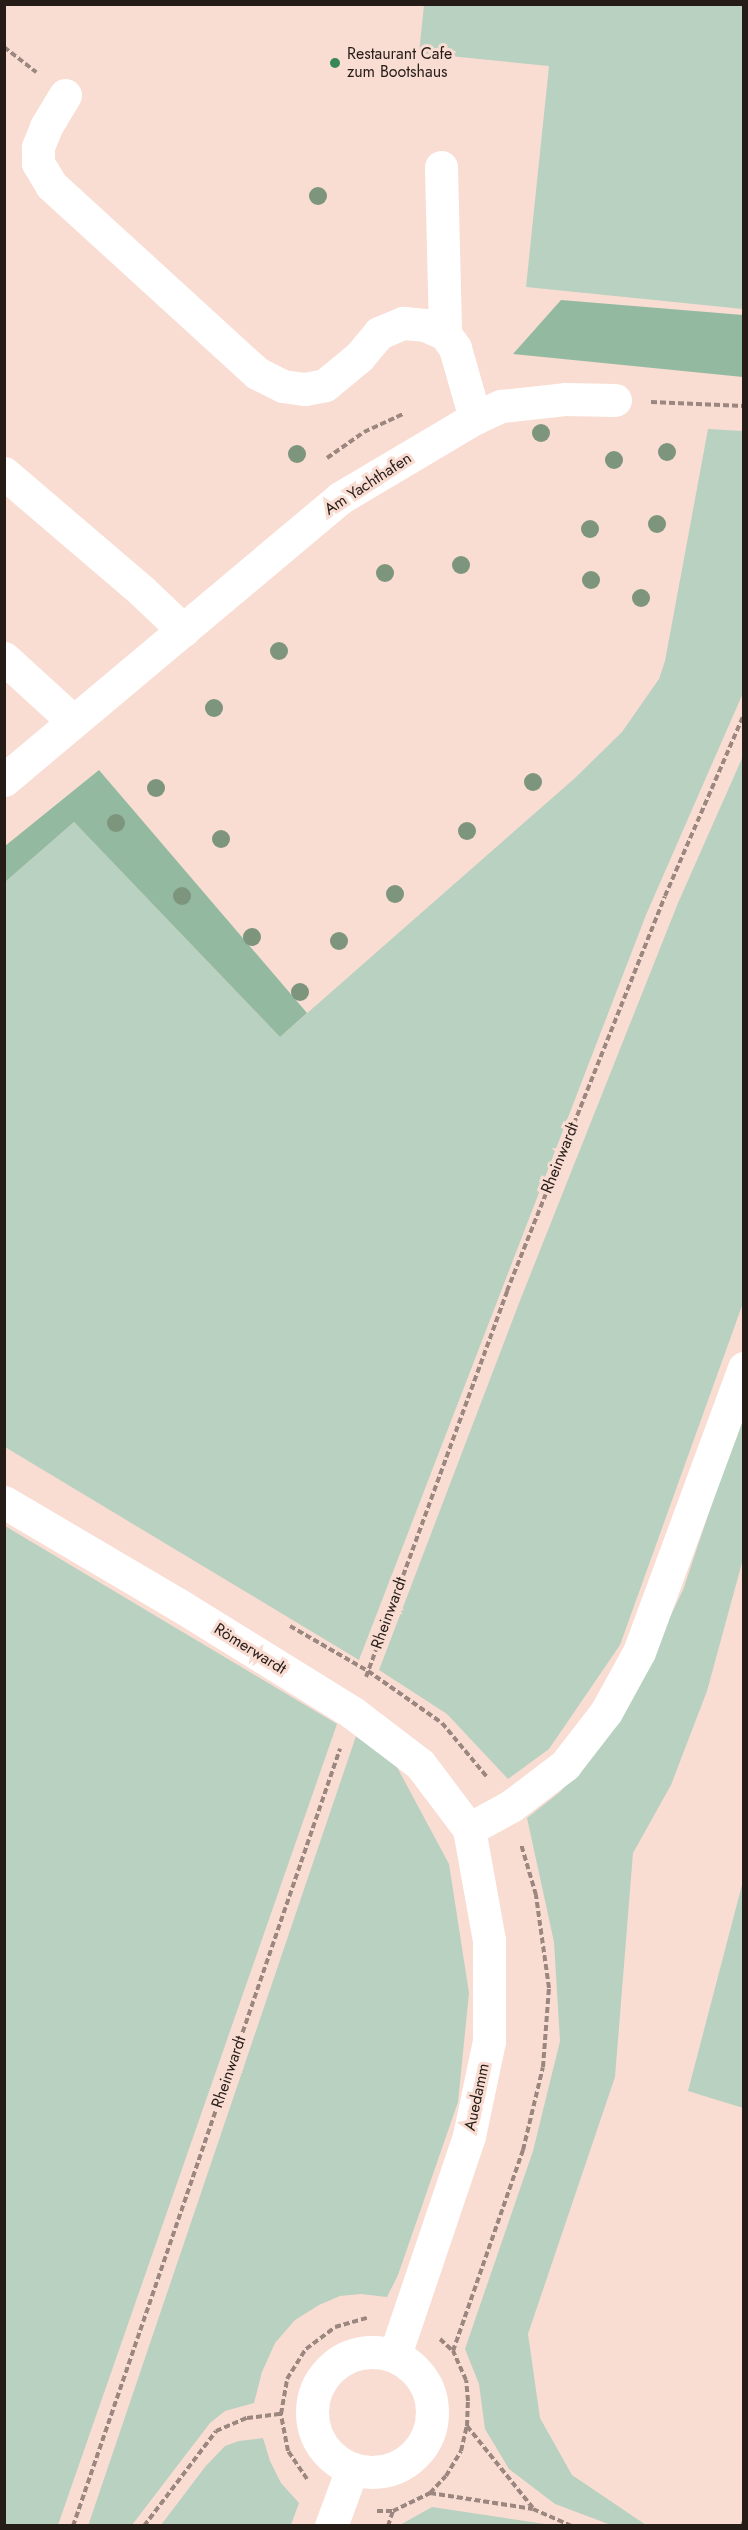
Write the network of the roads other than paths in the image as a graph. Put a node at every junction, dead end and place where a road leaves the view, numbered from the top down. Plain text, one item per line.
1 (65, 95) dead end
2 (441, 167) dead end
3 (445, 334) junction
4 (615, 400) road end
5 (475, 418) junction
6 (4, 473) edge
7 (183, 630) junction
8 (4, 658) edge
9 (73, 721) junction
10 (4, 780) edge
11 (744, 1368) edge
12 (4, 1502) edge
13 (469, 1829) junction
14 (395, 2355) junction
15 (352, 2469) junction
16 (334, 2514) edge

1 - 3 street
2 - 3 street
3 - 5 street
4 - 5 street, Am Yachthafen
5 - 7 street, Am Yachthafen
6 - 7 street
7 - 9 street, Am Yachthafen
8 - 9 street
9 - 10 street, Am Yachthafen
11 - 13 street
12 - 13 street, Römerwardt
13 - 14 street, Auedamm
14 - 15 street
14 - 15 street
15 - 16 street

